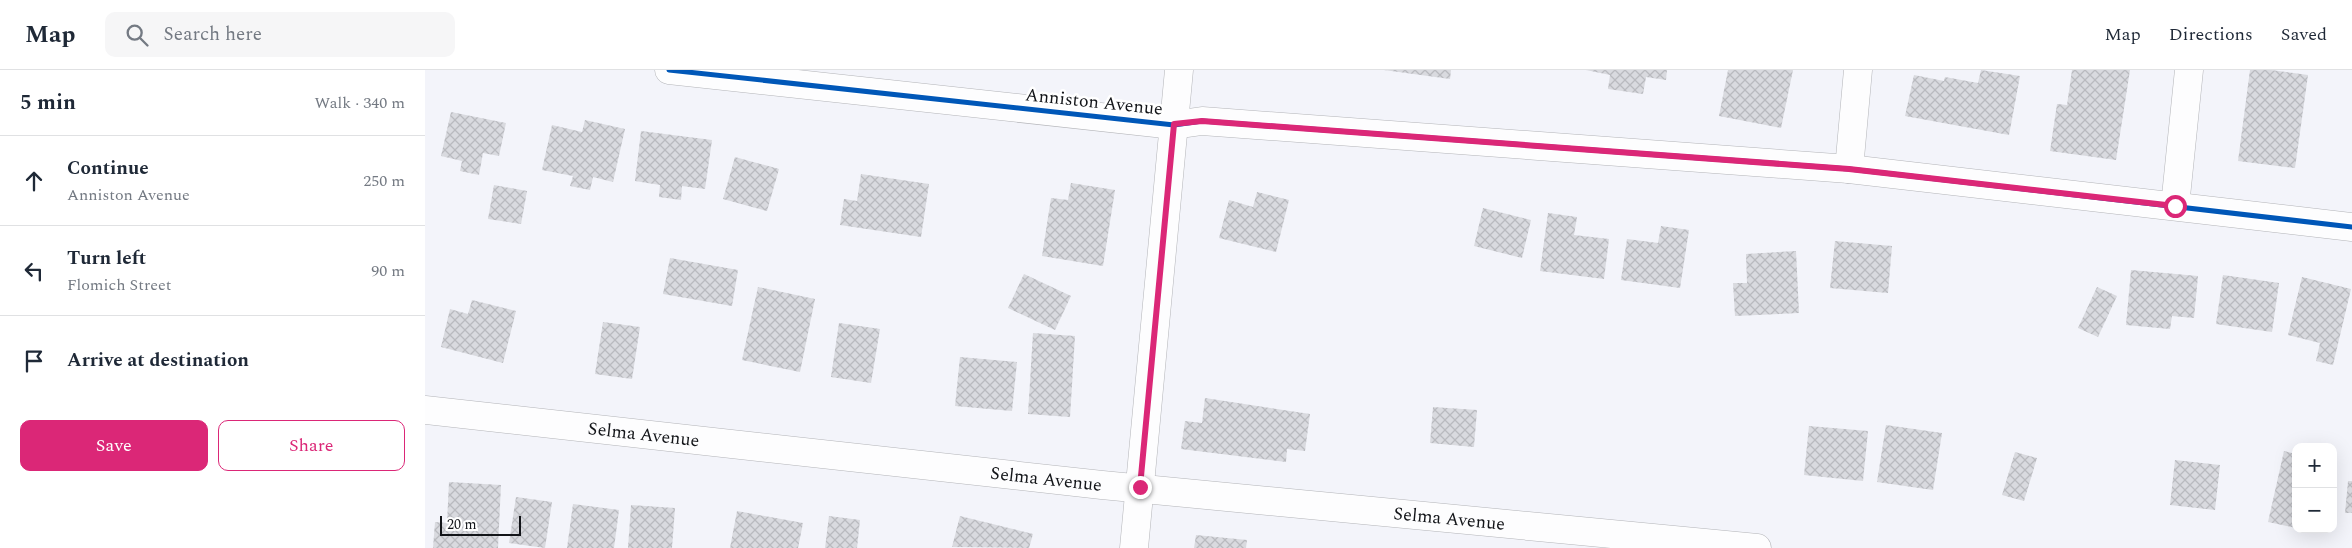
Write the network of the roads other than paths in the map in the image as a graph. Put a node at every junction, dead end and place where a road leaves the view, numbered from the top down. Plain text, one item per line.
1 (669, 70) edge
2 (1179, 70) edge
3 (1858, 70) edge
4 (2189, 70) edge
5 (1174, 124) junction
6 (1849, 169) junction
7 (2175, 206) junction
8 (2352, 227) edge
9 (425, 410) edge
10 (1140, 487) junction
11 (1134, 548) edge
12 (1757, 548) edge

1 - 5 street, Anniston Avenue
2 - 5 street
3 - 6 street
4 - 7 street
5 - 6 street, Anniston Avenue
5 - 10 street
6 - 7 street, Anniston Avenue
7 - 8 street, Anniston Avenue
9 - 10 street, Selma Avenue
10 - 11 street
10 - 12 street, Selma Avenue

